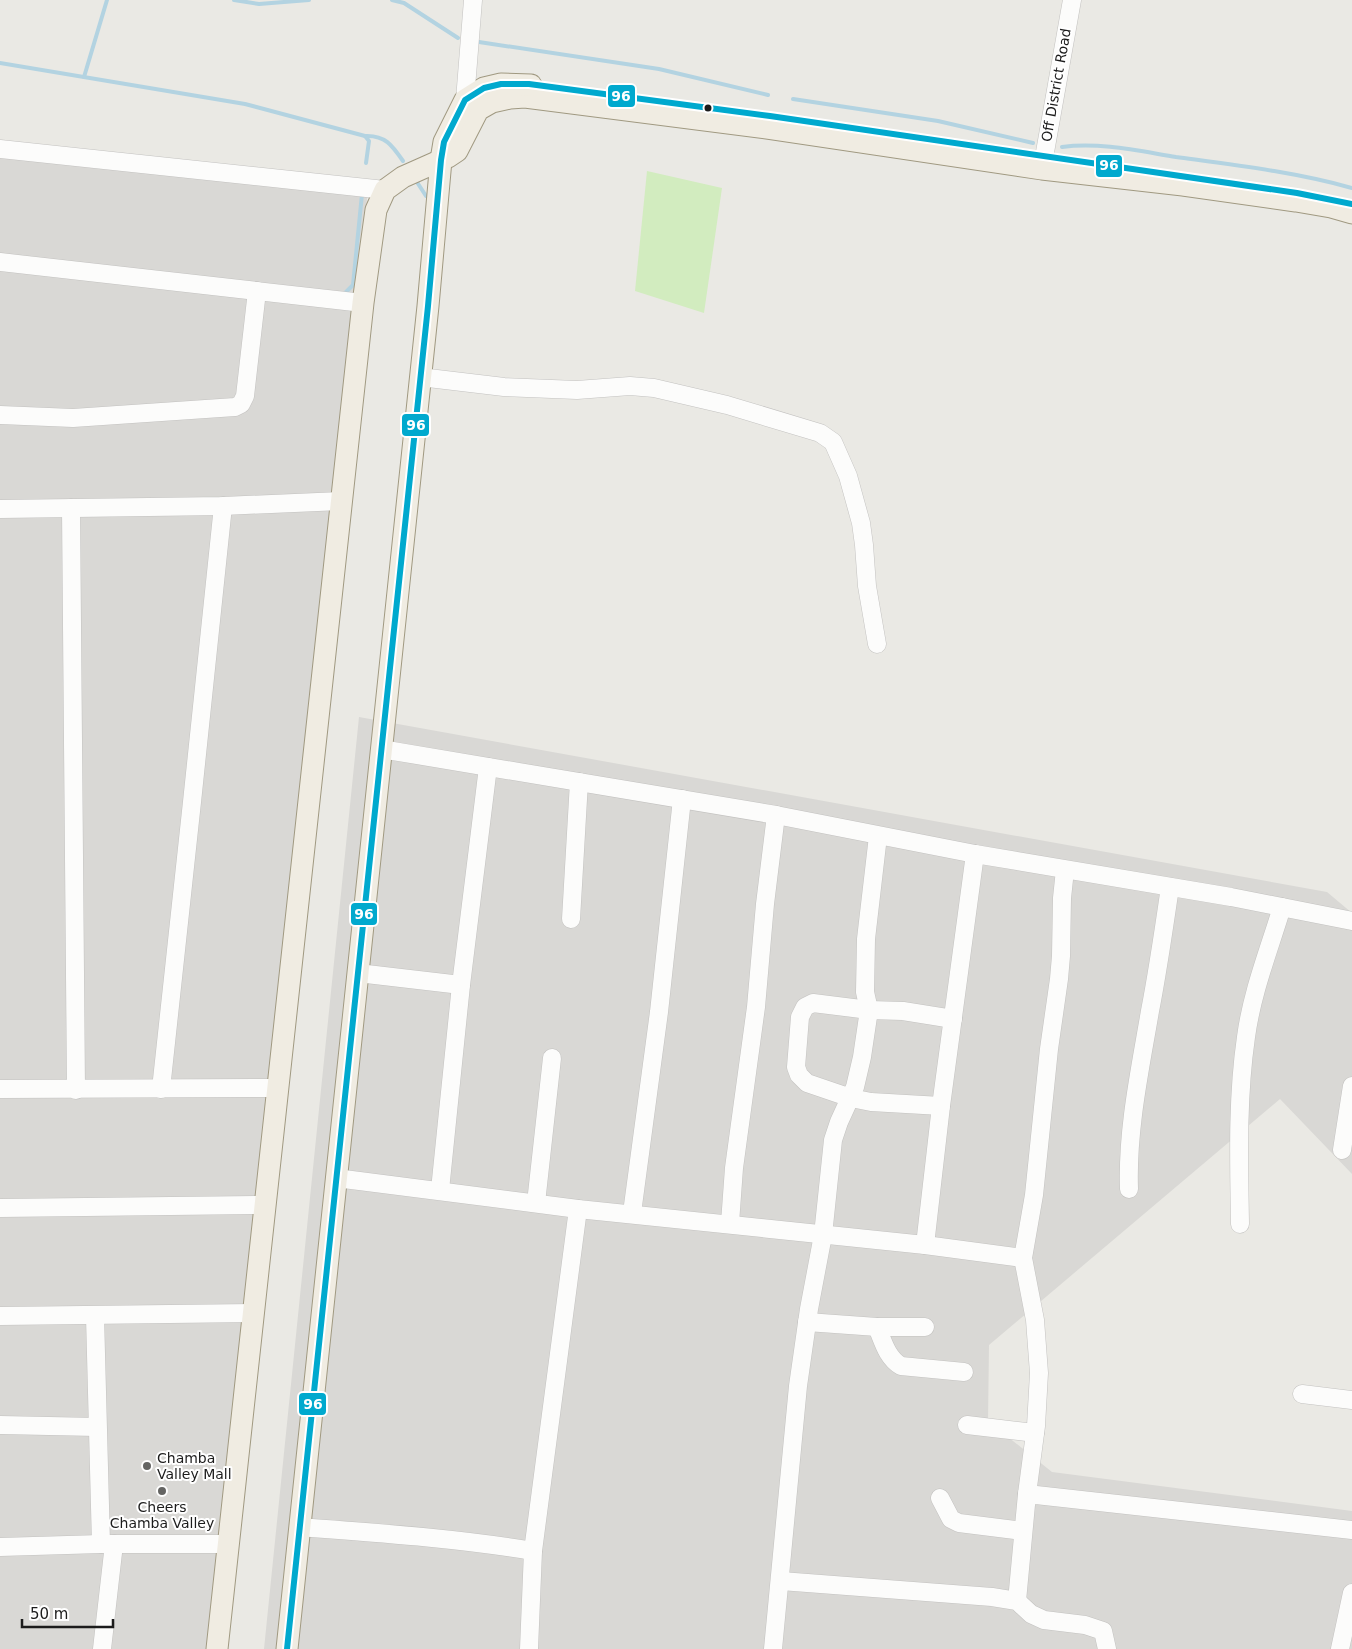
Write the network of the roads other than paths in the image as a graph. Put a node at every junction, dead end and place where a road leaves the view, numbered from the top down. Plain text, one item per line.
1 (473, 0) edge
2 (1072, 0) edge
3 (465, 100) junction
4 (0, 149) edge
5 (441, 160) junction
6 (1042, 163) junction
7 (385, 190) junction
8 (1352, 204) edge
9 (1352, 213) edge
10 (0, 262) edge
11 (257, 291) junction
12 (363, 303) junction
13 (420, 377) junction
14 (0, 416) edge
15 (341, 501) junction
16 (223, 506) junction
17 (71, 508) junction
18 (0, 509) edge
19 (878, 644) dead end
20 (381, 749) junction
21 (488, 767) junction
22 (579, 782) junction
23 (682, 799) junction
24 (776, 815) junction
25 (878, 836) junction
26 (975, 854) junction
27 (1066, 870) junction
28 (1170, 887) junction
29 (1282, 907) junction
30 (571, 919) dead end
31 (1352, 921) edge
32 (358, 973) junction
33 (461, 985) junction
34 (869, 1010) junction
35 (953, 1019) junction
36 (552, 1058) dead end
37 (1352, 1086) edge
38 (278, 1088) junction
39 (0, 1089) edge
40 (161, 1089) junction
41 (76, 1090) junction
42 (851, 1098) junction
43 (940, 1106) junction
44 (1342, 1150) dead end
45 (336, 1178) junction
46 (1128, 1189) dead end
47 (440, 1190) junction
48 (536, 1203) junction
49 (265, 1205) junction
50 (0, 1208) edge
51 (578, 1209) junction
52 (632, 1213) junction
53 (730, 1224) junction
54 (1240, 1224) dead end
55 (823, 1235) junction
56 (925, 1245) junction
57 (1023, 1258) junction
58 (254, 1312) junction
59 (0, 1316) edge
60 (95, 1316) junction
61 (807, 1322) junction
62 (877, 1327) junction
63 (925, 1327) dead end
64 (964, 1372) dead end
65 (1302, 1394) dead end
66 (1352, 1400) edge
67 (0, 1425) edge
68 (967, 1425) dead end
69 (97, 1427) junction
70 (1035, 1433) junction
71 (1027, 1494) junction
72 (940, 1498) dead end
73 (299, 1527) junction
74 (1352, 1530) edge
75 (1023, 1531) junction
76 (107, 1544) junction
77 (229, 1544) junction
78 (0, 1547) edge
79 (533, 1552) junction
80 (781, 1581) junction
81 (1352, 1593) edge
82 (1017, 1600) junction
83 (102, 1649) edge
84 (218, 1649) edge
85 (287, 1649) edge
86 (529, 1649) edge
87 (773, 1649) edge
88 (1107, 1649) edge
89 (1340, 1649) edge

1 - 3 street
2 - 6 street, Off District Road
3 - 5 main road
3 - 6 main road
4 - 7 street
5 - 6 main road
5 - 7 main road
5 - 13 main road
6 - 8 main road
6 - 9 main road
7 - 12 main road
10 - 11 street
11 - 12 street
11 - 14 street
12 - 15 main road
13 - 19 street
13 - 20 main road
15 - 16 street
15 - 38 main road
16 - 17 street
16 - 40 street
17 - 18 street
17 - 41 street
20 - 21 street
20 - 32 main road
21 - 22 street
21 - 33 street
22 - 23 street
22 - 30 street
23 - 24 street
23 - 52 street
24 - 25 street
24 - 53 street
25 - 26 street
25 - 34 street
26 - 27 street
26 - 35 street
27 - 28 street
27 - 57 street
28 - 29 street
28 - 46 street
29 - 31 street
29 - 54 street
32 - 33 street
32 - 45 main road
33 - 47 street
34 - 35 street
34 - 42 street
34 - 42 street
35 - 43 street
36 - 48 street
37 - 44 street
38 - 40 street
38 - 49 main road
39 - 41 street
40 - 41 street
42 - 43 street
42 - 55 street
43 - 56 street
45 - 47 street
45 - 73 main road
47 - 48 street
48 - 51 street
49 - 50 street
49 - 58 main road
51 - 52 street
51 - 79 street
52 - 53 street
53 - 55 street
55 - 56 street
55 - 61 street
56 - 57 street
57 - 70 street
58 - 60 street
58 - 77 main road
59 - 60 street
60 - 69 street
61 - 62 street
61 - 80 street
62 - 63 street
62 - 64 street
65 - 66 street
67 - 69 street
68 - 70 street
69 - 76 street
70 - 71 street
71 - 74 street
71 - 75 street
72 - 75 street
73 - 79 street
73 - 85 main road
75 - 82 street
76 - 77 street
76 - 78 street
76 - 83 street
77 - 84 main road
79 - 86 street
80 - 82 street
80 - 87 street
81 - 89 street
82 - 88 street

